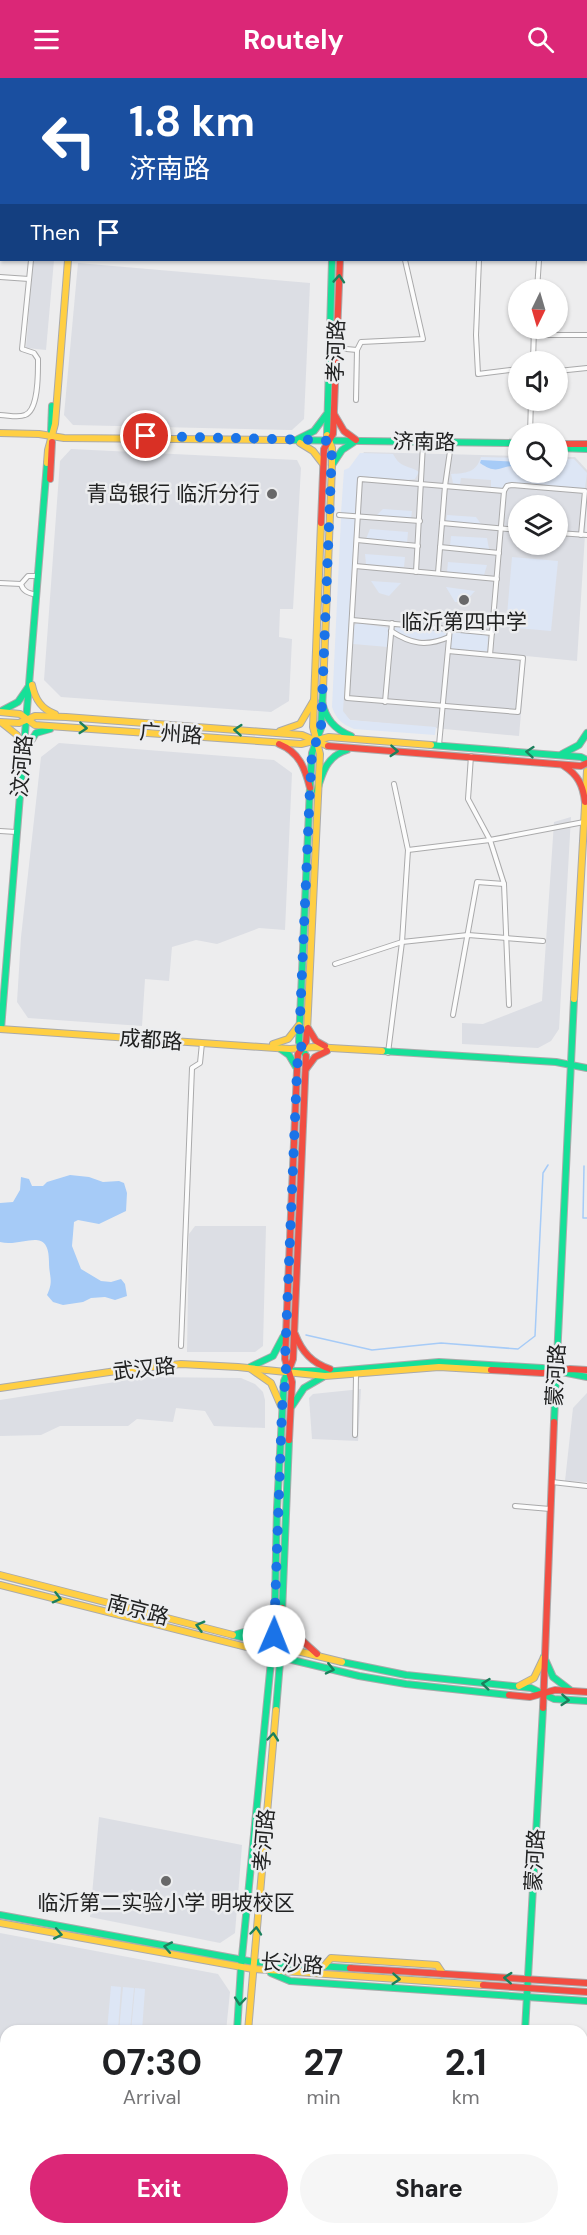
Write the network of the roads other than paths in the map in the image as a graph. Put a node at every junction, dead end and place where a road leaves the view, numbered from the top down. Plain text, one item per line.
1 (31, 261) edge
2 (66, 261) edge
3 (332, 261) edge
4 (340, 261) edge
5 (405, 261) edge
6 (479, 261) edge
7 (538, 261) edge
8 (0, 277) edge
9 (29, 279) junction
10 (537, 279) edge
11 (568, 335) edge
12 (587, 335) edge
13 (336, 348) junction
14 (357, 350) junction
15 (587, 368) edge
16 (508, 370) edge
17 (568, 370) edge
18 (356, 400) dead end
19 (334, 413) junction
20 (0, 415) edge
21 (326, 415) junction
22 (0, 434) edge
23 (52, 436) junction
24 (298, 440) junction
25 (329, 441) junction
26 (355, 441) junction
27 (423, 444) junction
28 (451, 444) junction
29 (587, 444) edge
30 (508, 445) edge
31 (508, 445) edge
32 (568, 445) edge
33 (568, 447) edge
34 (587, 449) edge
35 (324, 465) junction
36 (332, 465) junction
37 (422, 484) junction
38 (445, 486) junction
39 (504, 491) junction
40 (339, 515) dead end
41 (358, 516) junction
42 (420, 521) junction
43 (442, 523) junction
44 (501, 528) junction
45 (508, 529) edge
46 (568, 534) edge
47 (581, 535) junction
48 (587, 535) edge
49 (357, 540) junction
50 (418, 546) junction
51 (440, 548) junction
52 (499, 553) junction
53 (355, 566) junction
54 (417, 572) junction
55 (438, 573) junction
56 (39, 576) junction
57 (497, 579) junction
58 (0, 583) edge
59 (21, 584) junction
60 (37, 595) junction
61 (352, 620) junction
62 (392, 623) junction
63 (450, 628) junction
64 (391, 631) junction
65 (492, 633) junction
66 (449, 637) junction
67 (448, 651) junction
68 (490, 655) junction
69 (31, 686) junction
70 (314, 700) junction
71 (322, 702) junction
72 (386, 702) junction
73 (443, 706) junction
74 (0, 711) edge
75 (66, 717) junction
76 (27, 719) junction
77 (0, 722) edge
78 (64, 727) junction
79 (272, 732) junction
80 (587, 733) edge
81 (359, 739) junction
82 (316, 741) junction
83 (271, 742) junction
84 (439, 745) junction
85 (359, 749) junction
86 (24, 754) junction
87 (560, 755) junction
88 (471, 756) junction
89 (587, 761) edge
90 (562, 765) junction
91 (587, 771) edge
92 (394, 784) dead end
93 (310, 788) junction
94 (318, 791) junction
95 (586, 799) edge
96 (584, 822) junction
97 (0, 831) edge
98 (16, 832) junction
99 (490, 840) junction
100 (408, 850) junction
101 (504, 884) junction
102 (468, 935) junction
103 (506, 938) junction
104 (543, 941) dead end
105 (402, 942) junction
106 (335, 964) dead end
107 (508, 1005) dead end
108 (453, 1015) dead end
109 (300, 1025) junction
110 (307, 1026) junction
111 (0, 1029) edge
112 (202, 1043) junction
113 (276, 1046) junction
114 (302, 1048) junction
115 (329, 1050) junction
116 (388, 1053) junction
117 (570, 1065) junction
118 (587, 1067) edge
119 (297, 1071) junction
120 (305, 1072) junction
121 (294, 1330) junction
122 (286, 1331) junction
123 (181, 1346) dead end
124 (248, 1368) junction
125 (556, 1370) junction
126 (587, 1370) edge
127 (288, 1371) junction
128 (336, 1371) junction
129 (356, 1375) junction
130 (325, 1376) junction
131 (587, 1377) edge
132 (0, 1388) edge
133 (282, 1409) junction
134 (290, 1412) junction
135 (355, 1435) dead end
136 (551, 1482) junction
137 (587, 1486) edge
138 (515, 1506) dead end
139 (550, 1509) junction
140 (0, 1575) edge
141 (0, 1585) edge
142 (274, 1606) junction
143 (282, 1608) junction
144 (230, 1634) junction
145 (274, 1651) junction
146 (544, 1657) junction
147 (323, 1658) junction
148 (516, 1687) junction
149 (574, 1691) junction
150 (587, 1692) edge
151 (544, 1694) junction
152 (587, 1701) edge
153 (0, 1915) edge
154 (0, 1923) edge
155 (242, 1964) junction
156 (253, 1966) junction
157 (324, 1966) junction
158 (265, 1970) junction
159 (443, 1974) junction
160 (587, 1976) edge
161 (360, 1977) junction
162 (528, 1979) junction
163 (584, 1983) edge
164 (470, 1984) junction
165 (366, 1988) junction
166 (528, 1988) junction
167 (587, 1992) edge
168 (461, 1993) junction
169 (527, 1997) junction
170 (587, 2001) edge
171 (237, 2025) edge
172 (248, 2025) edge
173 (525, 2025) edge

1 - 9 street
2 - 23 main road, 汶河路
3 - 21 main road, 孝河路
13 -> 4 main road, 孝河路
5 - 14 street
6 - 16 street
7 - 10 street
8 - 9 street
9 - 20 street
11 - 12 street
13 - 14 street
13 - 19 main road, 孝河路
14 - 18 street
15 - 17 street
19 - 25 main road, 孝河路
19 - 26 main road
21 - 24 main road
21 - 25 main road, 孝河路
22 - 23 main road, 济南路
23 - 24 main road, 济南路
23 - 56 main road, 汶河路
23 - 69 main road, 汶河路
24 - 25 main road, 济南路
24 - 35 main road
25 - 26 main road, 济南路
25 - 35 main road, 孝河路
25 - 36 main road, 孝河路
26 - 27 main road, 济南路
26 - 30 main road, 济南路
26 - 36 main road
27 - 28 main road, 济南路
27 - 37 street
28 - 31 main road, 济南路
28 - 38 street
29 - 32 main road
33 - 34 main road
35 - 70 main road, 孝河路
36 - 71 main road, 孝河路
37 - 38 street
37 - 41 street
37 - 42 street
38 - 39 street
38 - 43 street
39 - 44 street
39 - 47 street
40 - 41 street
41 - 42 street
41 - 49 street
42 - 50 street
43 - 44 street
43 - 51 street
44 - 45 street
44 - 52 street
46 - 47 street
47 - 48 street
49 - 50 street
49 - 53 street
50 - 54 street
51 - 52 street
51 - 55 street
52 - 57 street
53 - 54 street
53 - 61 street
54 - 55 street
55 - 57 street
56 - 59 street
56 - 60 main road, 汶河路
57 - 65 street
58 - 59 street
59 - 60 street
60 - 69 main road, 汶河路
61 - 62 street
61 - 72 street
62 - 63 street
62 - 64 street
63 - 65 street
63 - 66 street
64 - 66 street
64 - 72 street
65 - 68 street
66 - 67 street
67 - 68 street
67 - 73 street
68 - 73 street
69 - 74 main road
69 - 75 main road
69 - 76 main road, 汶河路
70 - 79 main road
70 - 82 main road, 孝河路
71 - 81 main road
71 - 82 main road, 孝河路
72 - 73 street
73 - 84 street
74 - 76 main road, 广州路
75 - 76 main road, 广州路
79 -> 75 main road, 广州路
76 - 77 main road, 广州路
76 - 78 main road, 广州路
76 - 86 main road, 汶河路
77 - 86 main road
78 -> 83 main road, 广州路
78 - 86 main road
79 - 82 main road, 广州路
80 - 87 main road
81 - 82 main road, 广州路
81 - 84 main road, 广州路
82 - 83 main road, 广州路
82 - 85 main road, 广州路
82 - 93 main road, 孝河路
82 - 94 main road, 孝河路
83 - 93 main road
87 -> 84 main road, 广州路
85 -> 88 main road, 广州路
85 - 94 main road
86 - 98 main road, 汶河路
87 - 89 main road, 广州路
88 - 90 main road, 广州路
88 - 99 street
89 - 90 main road, 广州路
90 - 95 main road
91 - 95 main road, 蒙河路
92 - 100 street
93 - 109 main road, 孝河路
94 - 110 main road, 孝河路
95 - 96 main road, 蒙河路
96 - 99 street
96 - 117 main road, 蒙河路
97 - 98 street
98 - 111 main road, 汶河路
99 - 100 street
99 - 101 street
100 - 105 street
101 - 102 street
101 - 103 street
102 - 103 street
102 - 105 street
102 - 108 street
103 - 104 street
103 - 107 street
105 - 106 street
105 - 116 street
109 - 113 main road
109 - 114 main road, 孝河路
110 - 114 main road, 孝河路
110 - 115 main road
111 - 112 main road, 成都路
111 - 113 main road, 成都路
112 - 113 main road, 成都路
112 - 123 street
113 - 114 main road, 成都路
113 - 119 main road
114 - 115 main road, 成都路
114 - 119 main road, 孝河路
114 - 120 main road, 孝河路
115 - 116 main road, 成都路
115 - 117 main road, 成都路
115 - 120 main road
116 - 117 main road, 成都路
117 - 118 main road, 成都路
117 - 125 main road, 蒙河路
119 - 122 main road, 孝河路
120 - 121 main road, 孝河路
121 - 127 main road, 孝河路
121 - 128 main road
122 - 124 main road
122 - 127 main road, 孝河路
124 - 127 main road, 武汉路
124 - 132 main road, 武汉路
124 - 133 main road
125 - 126 main road, 武汉路
125 - 128 main road, 武汉路
125 - 129 main road, 武汉路
125 - 131 main road, 武汉路
125 - 136 main road, 蒙河路
127 - 128 main road, 武汉路
127 - 130 main road, 武汉路
127 - 133 main road, 孝河路
127 - 134 main road, 孝河路
129 - 130 main road, 武汉路
129 - 135 street
130 - 134 main road
133 - 142 main road, 孝河路
134 - 143 main road, 孝河路
136 - 137 street
136 - 139 main road, 蒙河路
138 - 139 street
139 - 146 main road, 蒙河路
144 -> 140 main road, 南京路
141 -> 145 main road, 南京路
142 - 144 main road
142 - 145 main road, 孝河路
143 - 145 main road, 孝河路
143 - 147 main road
144 - 145 main road, 南京路
145 - 147 main road, 南京路
145 -> 151 main road, 南京路
145 - 155 main road, 孝河路
156 -> 145 main road, 孝河路
146 - 148 main road
146 - 149 main road
146 - 151 main road, 蒙河路
148 -> 147 main road, 南京路
148 - 151 main road, 南京路
149 - 150 main road, 南京路
149 - 151 main road, 南京路
151 -> 152 main road, 南京路
151 - 162 main road, 蒙河路
155 -> 153 main road, 长沙路
154 -> 155 main road, 长沙路
155 - 156 main road, 长沙路
155 -> 171 main road, 孝河路
156 - 157 main road, 长沙路
156 - 158 main road, 长沙路
156 - 172 main road, 孝河路
157 - 159 main road, 长沙路
157 - 159 main road
158 - 161 main road, 长沙路
158 - 165 main road
162 -> 159 main road, 长沙路
160 - 163 main road
161 -> 164 main road, 长沙路
161 - 165 main road
162 - 163 main road, 长沙路
162 - 166 main road, 蒙河路
164 - 166 main road, 长沙路
164 - 168 main road
165 - 168 main road
166 - 167 main road, 长沙路
166 - 169 main road, 蒙河路
168 - 169 main road
169 - 170 main road
169 - 173 main road, 蒙河路

